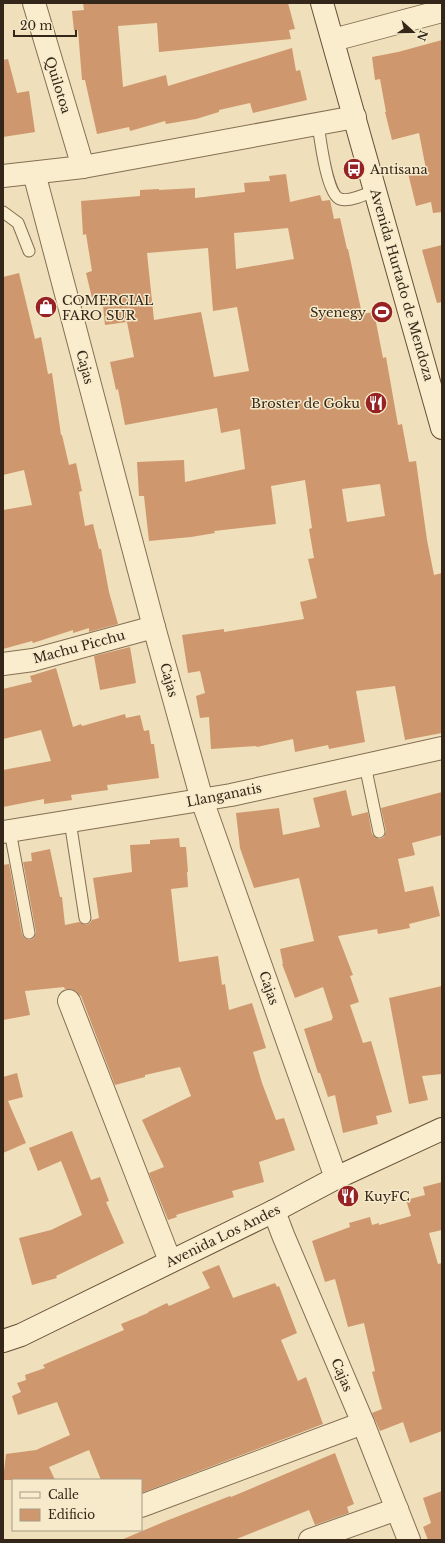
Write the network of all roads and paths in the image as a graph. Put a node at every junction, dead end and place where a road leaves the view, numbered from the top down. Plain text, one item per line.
1 (34, 3) edge
2 (322, 3) edge
3 (442, 11) edge
4 (333, 40) junction
5 (355, 117) junction
6 (318, 124) junction
7 (83, 168) junction
8 (34, 173) junction
9 (3, 176) edge
10 (375, 190) junction
11 (3, 212) edge
12 (29, 251) dead end
13 (442, 428) edge
14 (154, 627) junction
15 (3, 664) edge
16 (442, 748) edge
17 (365, 765) junction
18 (202, 800) junction
19 (70, 821) junction
20 (7, 831) edge
21 (379, 832) dead end
22 (85, 918) dead end
23 (29, 933) dead end
24 (69, 1001) dead end
25 (442, 1129) edge
26 (336, 1178) junction
27 (274, 1211) junction
28 (170, 1261) junction
29 (3, 1342) edge
30 (363, 1423) junction
31 (142, 1506) edge
32 (397, 1509) junction
33 (310, 1540) edge
34 (410, 1540) edge

1 - 7 street, Quilotoa
2 - 4 street, Avenida Hurtado de Mendoza
3 - 4 street
4 - 5 street, Avenida Hurtado de Mendoza
5 - 6 street
5 - 10 street, Avenida Hurtado de Mendoza
6 - 7 street
6 - 10 lane
7 - 8 street
8 - 9 street
8 - 14 street, Cajas
10 - 13 street, Avenida Hurtado de Mendoza
11 - 12 lane
14 - 15 street, Machu Picchu
14 - 18 street, Cajas
16 - 17 street, Llanganatis
17 - 18 street, Llanganatis
17 - 21 lane
18 - 19 street, Llanganatis
18 - 26 street, Cajas
19 - 20 street, Llanganatis
19 - 22 lane
20 - 23 lane
24 - 28 street
25 - 26 street, Avenida Los Andes
26 - 27 street, Avenida Los Andes
27 - 28 street, Avenida Los Andes
27 - 30 street, Cajas
28 - 29 street, Avenida Los Andes
30 - 31 street
30 - 32 street, Cajas
32 - 33 street
32 - 34 street, Cajas

